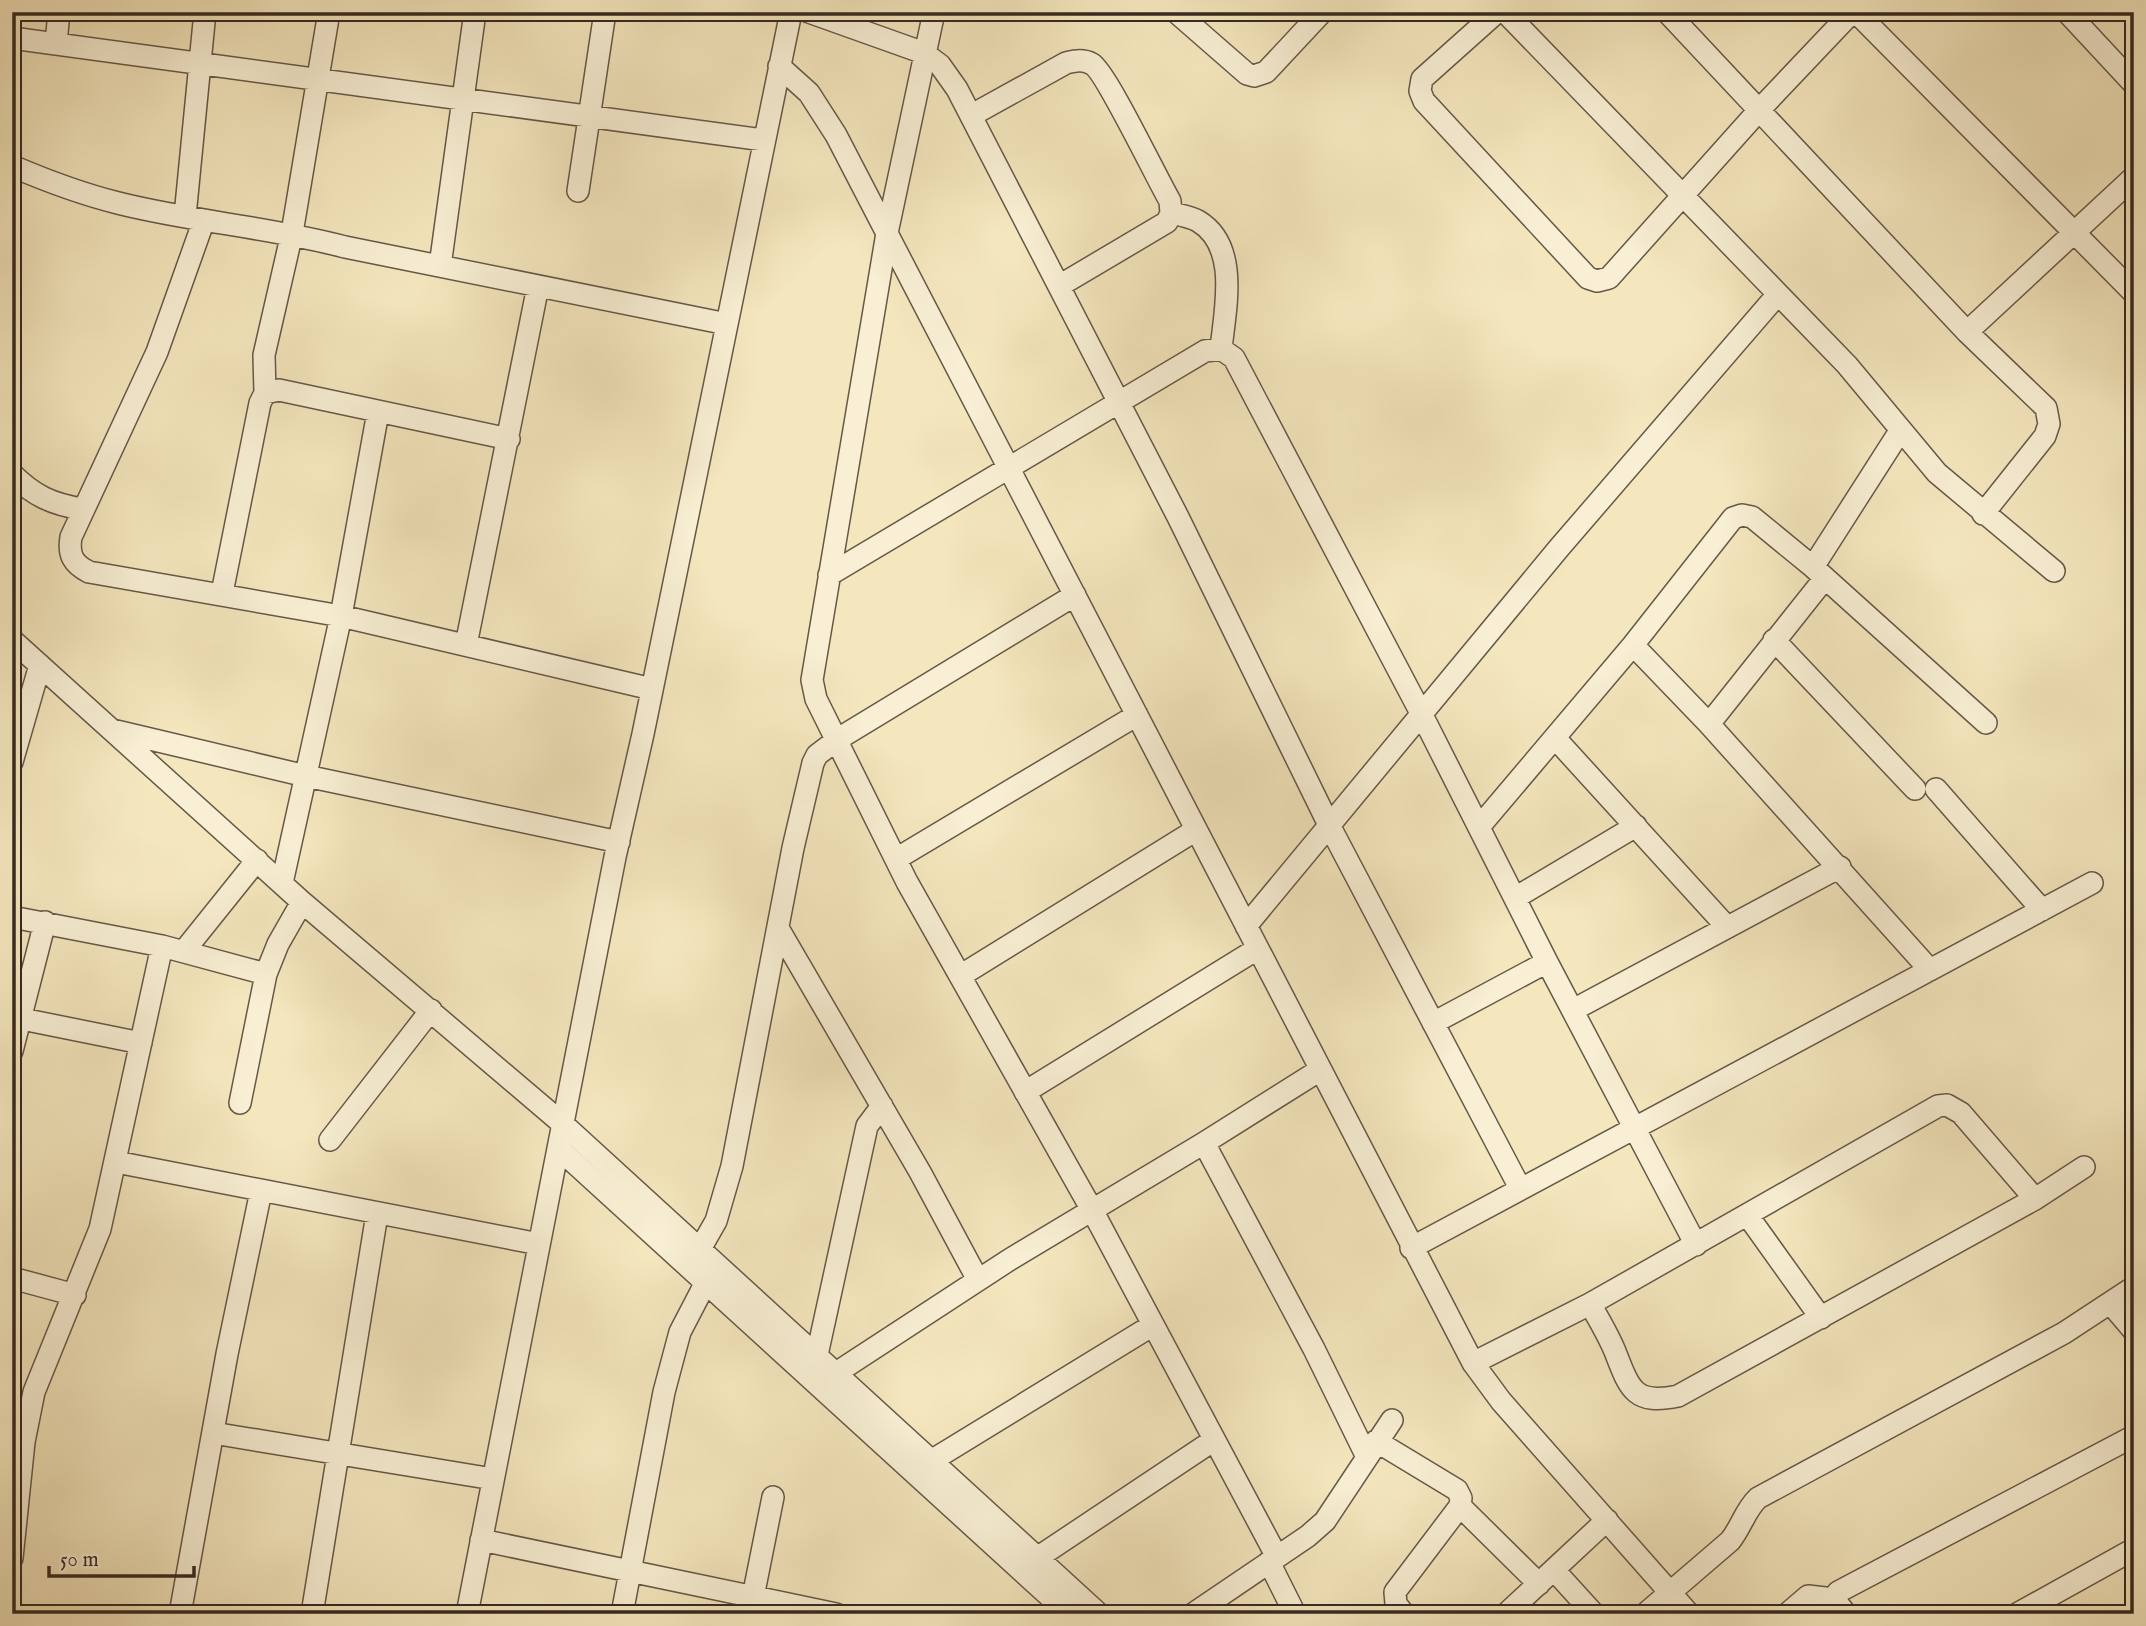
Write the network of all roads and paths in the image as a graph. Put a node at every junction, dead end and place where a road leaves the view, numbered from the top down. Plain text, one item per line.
1 (59, 12) edge
2 (205, 12) edge
3 (329, 12) edge
4 (475, 12) edge
5 (605, 12) edge
6 (791, 12) edge
7 (809, 12) edge
8 (934, 12) edge
9 (1176, 12) edge
10 (1322, 12) edge
11 (1497, 12) edge
12 (1505, 12) edge
13 (1667, 12) edge
14 (1854, 12) edge
15 (2067, 12) edge
16 (12, 38) edge
17 (56, 43) junction
18 (924, 53) junction
19 (200, 61) junction
20 (779, 66) junction
21 (319, 81) junction
22 (2134, 84) edge
23 (463, 97) junction
24 (1761, 108) junction
25 (590, 115) junction
26 (972, 115) junction
27 (764, 140) junction
28 (12, 166) edge
29 (2134, 177) edge
30 (578, 191) dead end
31 (1682, 198) junction
32 (1171, 213) junction
33 (195, 218) junction
34 (2074, 232) junction
35 (292, 233) junction
36 (887, 233) junction
37 (440, 266) junction
38 (538, 286) junction
39 (1059, 286) junction
40 (2134, 293) edge
41 (1778, 294) junction
42 (727, 324) junction
43 (1967, 332) junction
44 (1221, 349) junction
45 (265, 393) junction
46 (1117, 402) junction
47 (378, 412) junction
48 (1900, 431) junction
49 (509, 439) junction
50 (1009, 468) junction
51 (12, 474) edge
52 (82, 509) junction
53 (1983, 514) junction
54 (2054, 571) dead end
55 (1819, 572) junction
56 (829, 575) junction
57 (222, 593) junction
58 (1075, 595) junction
59 (341, 616) junction
60 (12, 640) edge
61 (1774, 640) junction
62 (466, 645) junction
63 (1633, 645) junction
64 (40, 665) junction
65 (652, 689) junction
66 (1137, 715) junction
67 (1422, 715) junction
68 (1986, 723) dead end
69 (1709, 724) junction
70 (111, 729) junction
71 (1555, 738) junction
72 (838, 739) junction
73 (12, 762) edge
74 (306, 776) junction
75 (1328, 823) junction
76 (1636, 826) junction
77 (1479, 827) junction
78 (1196, 830) junction
79 (619, 842) junction
80 (896, 859) junction
81 (257, 860) junction
82 (1840, 867) junction
83 (282, 883) junction
84 (2092, 883) dead end
85 (1515, 898) junction
86 (302, 902) junction
87 (2042, 910) junction
88 (12, 917) edge
89 (46, 922) junction
90 (1245, 926) junction
91 (1727, 927) junction
92 (778, 928) junction
93 (162, 946) junction
94 (1257, 949) junction
95 (184, 951) junction
96 (1547, 962) junction
97 (1930, 970) junction
98 (266, 974) junction
99 (960, 976) junction
100 (430, 1010) junction
101 (1573, 1010) junction
102 (16, 1018) edge
103 (1433, 1023) junction
104 (141, 1043) junction
105 (12, 1051) edge
106 (1320, 1070) junction
107 (1025, 1092) junction
108 (240, 1103) dead end
109 (881, 1106) junction
110 (563, 1124) junction
111 (1636, 1128) junction
112 (330, 1140) dead end
113 (1205, 1143) junction
114 (558, 1148) junction
115 (116, 1162) junction
116 (2084, 1167) dead end
117 (1520, 1188) junction
118 (261, 1191) junction
119 (2035, 1199) junction
120 (1092, 1210) junction
121 (377, 1214) junction
122 (1748, 1216) junction
123 (539, 1244) junction
124 (1696, 1245) junction
125 (1411, 1248) junction
126 (693, 1256) junction
127 (12, 1279) edge
128 (978, 1280) junction
129 (706, 1282) junction
130 (2134, 1287) edge
131 (75, 1295) junction
132 (1590, 1304) junction
133 (2111, 1304) junction
134 (1821, 1318) junction
135 (1153, 1325) junction
136 (2134, 1331) edge
137 (817, 1355) junction
138 (1473, 1363) junction
139 (836, 1373) junction
140 (22, 1405) edge
141 (1392, 1420) dead end
142 (213, 1433) junction
143 (2134, 1436) edge
144 (1214, 1440) junction
145 (1371, 1449) junction
146 (338, 1453) junction
147 (931, 1461) junction
148 (493, 1479) junction
149 (774, 1497) dead end
150 (1460, 1506) junction
151 (1607, 1520) junction
152 (481, 1540) junction
153 (13, 1545) edge
154 (2134, 1549) edge
155 (1037, 1558) junction
156 (1273, 1560) junction
157 (630, 1571) junction
158 (1546, 1577) junction
159 (1669, 1590) junction
160 (753, 1597) junction
161 (1840, 1606) edge
162 (180, 1614) edge
163 (312, 1614) edge
164 (467, 1614) edge
165 (622, 1614) edge
166 (836, 1614) edge
167 (1069, 1614) edge
168 (1099, 1614) edge
169 (1193, 1614) edge
170 (1295, 1614) edge
171 (1404, 1614) edge
172 (1506, 1614) edge
173 (1594, 1614) edge
174 (1644, 1614) edge
175 (1689, 1614) edge
176 (1787, 1614) edge
177 (2017, 1614) edge

1 - 17 street
2 - 19 street
3 - 21 street
4 - 23 street
5 - 25 street
6 - 20 street
7 - 18 street
8 - 18 street
9 - 10 street
11 - 31 street
12 - 31 street
13 - 24 street
14 - 24 street
14 - 34 street
15 - 22 street
16 - 17 street
17 - 19 street
18 - 26 street
18 - 36 street
19 - 21 street
19 - 33 street
20 - 27 street
20 - 36 street
21 - 23 street
21 - 35 street
23 - 25 street
23 - 37 street
24 - 31 street
24 - 43 street
25 - 27 street
25 - 30 street
26 - 32 street
26 - 39 street
27 - 42 street
28 - 33 street
29 - 34 street
31 - 41 street
32 - 39 street
32 - 44 street
33 - 35 street
33 - 52 street
34 - 40 street
34 - 43 street
35 - 37 street
35 - 45 street
36 - 50 street
36 - 56 street
37 - 38 street
38 - 42 street
38 - 49 street
39 - 46 street
41 - 48 street
41 - 67 street
42 - 65 street
43 - 53 street
44 - 46 street
44 - 67 street
45 - 47 street
45 - 57 street
46 - 50 street
46 - 75 street
47 - 49 street
47 - 59 street
48 - 53 street
48 - 55 street
49 - 62 street
50 - 56 street
50 - 58 street
51 - 52 street
52 - 57 street
53 - 54 street
55 - 61 street
55 - 63 street
55 - 68 street
56 - 72 street
57 - 59 street
58 - 66 street
58 - 72 street
59 - 62 street
59 - 74 street
60 - 64 street
61 - 69 street
61 - 87 street
62 - 65 street
63 - 69 street
63 - 71 street
64 - 70 street
64 - 73 street
65 - 79 street
66 - 78 street
66 - 80 street
67 - 75 street
67 - 77 street
69 - 82 street
70 - 74 street
70 - 81 street
71 - 76 street
71 - 77 street
72 - 80 street
72 - 92 street
74 - 79 street
74 - 83 street
75 - 90 street
75 - 103 street
76 - 85 street
76 - 91 street
77 - 85 street
78 - 90 street
78 - 99 street
79 - 110 street
80 - 99 street
81 - 83 street
81 - 95 street
82 - 91 street
82 - 97 street
83 - 86 street
84 - 87 street
85 - 96 street
86 - 98 street
86 - 100 street
87 - 97 street
88 - 89 street
89 - 93 street
89 - 102 street
90 - 94 street
91 - 101 street
92 - 109 street
92 - 126 street
93 - 95 street
93 - 104 street
94 - 106 street
94 - 107 street
95 - 98 street
96 - 101 street
96 - 103 street
97 - 111 street
98 - 108 street
99 - 107 street
100 - 110 street
100 - 112 street
101 - 111 street
102 - 104 street
102 - 105 street
103 - 117 street
104 - 115 street
106 - 113 street
106 - 125 street
107 - 120 street
109 - 128 street
109 - 137 street
110 - 114 street
110 - 126 street
111 - 117 street
111 - 124 street
113 - 120 street
113 - 145 street
114 - 123 street
114 - 126 street
115 - 118 street
115 - 131 street
116 - 119 street
117 - 125 street
118 - 121 street
118 - 142 street
119 - 122 street
119 - 134 street
120 - 128 street
120 - 135 street
121 - 123 street
121 - 146 street
122 - 124 street
122 - 134 street
123 - 148 street
124 - 132 street
125 - 138 street
126 - 129 street
126 - 137 street
127 - 131 street
128 - 139 street
129 - 157 street
129 - 167 street
130 - 133 street
131 - 140 street
132 - 134 street
132 - 138 street
133 - 136 street
133 - 159 street
135 - 144 street
135 - 147 street
137 - 139 street
138 - 151 street
139 - 147 street
140 - 153 street
141 - 145 street
142 - 146 street
142 - 162 street
143 - 161 street
144 - 155 street
144 - 156 street
145 - 150 street
145 - 156 street
146 - 148 street
146 - 163 street
147 - 155 street
148 - 152 street
149 - 160 street
150 - 158 street
150 - 171 street
151 - 158 street
151 - 159 street
152 - 157 street
152 - 164 street
154 - 177 street
155 - 168 street
156 - 169 street
156 - 170 street
157 - 160 street
157 - 165 street
158 - 172 street
158 - 173 street
159 - 174 street
159 - 175 street
160 - 166 street
161 - 176 street

